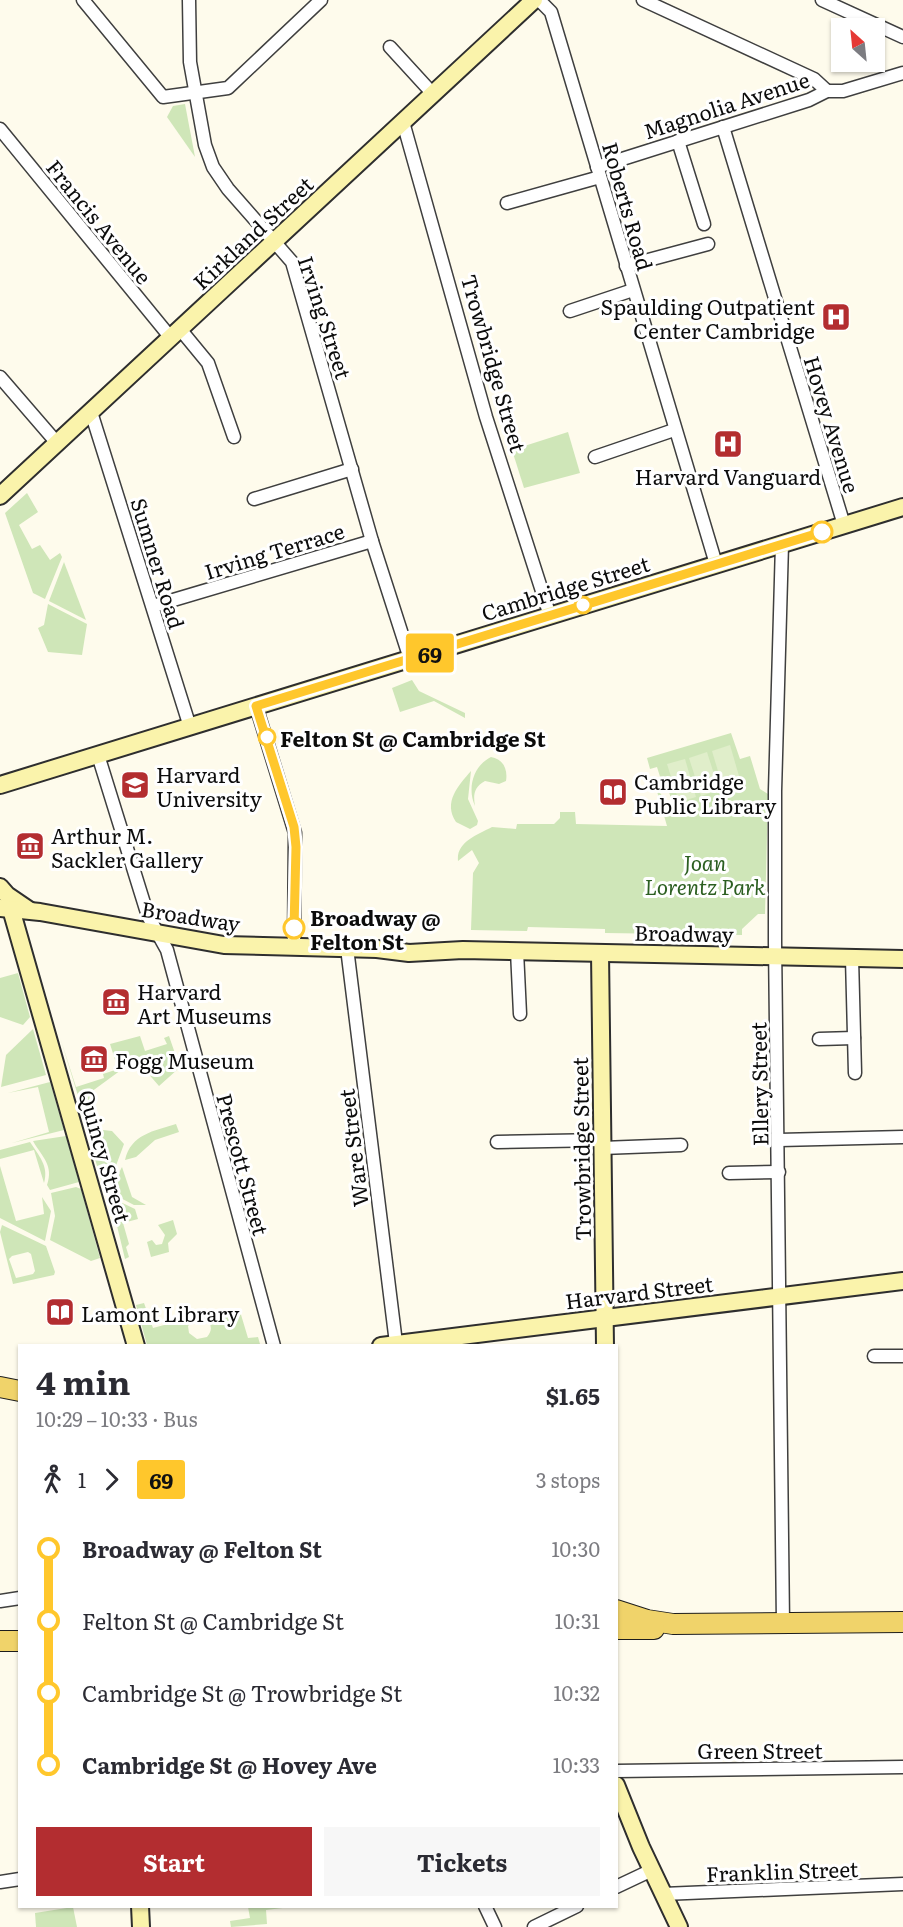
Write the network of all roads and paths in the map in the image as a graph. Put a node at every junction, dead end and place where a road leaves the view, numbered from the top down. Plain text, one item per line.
1 (83, 0) edge
2 (189, 0) edge
3 (321, 0) edge
4 (534, 0) edge
5 (539, 0) edge
6 (643, 0) edge
7 (822, 0) edge
8 (903, 37) edge
9 (390, 47) dead end
10 (903, 73) edge
11 (827, 91) junction
12 (197, 92) junction
13 (433, 94) junction
14 (403, 122) junction
15 (723, 127) junction
16 (0, 129) edge
17 (678, 141) junction
18 (599, 172) junction
19 (507, 202) dead end
20 (704, 224) dead end
21 (275, 241) junction
22 (708, 244) dead end
23 (626, 266) junction
24 (633, 290) junction
25 (570, 311) dead end
26 (175, 334) junction
27 (0, 377) edge
28 (91, 412) junction
29 (674, 430) junction
30 (234, 437) dead end
31 (57, 443) junction
32 (595, 457) dead end
33 (352, 469) junction
34 (0, 496) edge
35 (255, 499) dead end
36 (903, 507) edge
37 (844, 525) junction
38 (372, 541) junction
39 (782, 544) junction
40 (716, 564) junction
41 (153, 606) junction
42 (550, 616) junction
43 (410, 659) junction
44 (256, 706) junction
45 (190, 727) junction
46 (98, 755) junction
47 (0, 785) edge
48 (0, 887) edge
49 (6, 909) edge
50 (30, 911) junction
51 (158, 933) junction
52 (294, 947) junction
53 (348, 948) junction
54 (517, 951) junction
55 (600, 953) junction
56 (775, 956) junction
57 (852, 958) junction
58 (903, 959) edge
59 (520, 1014) dead end
60 (854, 1038) junction
61 (819, 1039) dead end
62 (855, 1073) dead end
63 (903, 1137) edge
64 (779, 1140) junction
65 (497, 1142) dead end
66 (602, 1144) junction
67 (681, 1145) dead end
68 (779, 1172) junction
69 (729, 1173) dead end
70 (903, 1281) edge
71 (780, 1296) junction
72 (604, 1319) junction
73 (449, 1341) edge
74 (135, 1344) edge
75 (273, 1344) edge
76 (389, 1344) edge
77 (605, 1344) edge
78 (874, 1356) dead end
79 (903, 1356) edge
80 (18, 1598) edge
81 (0, 1601) edge
82 (618, 1611) edge
83 (903, 1622) edge
84 (783, 1624) junction
85 (690, 1625) junction
86 (618, 1629) edge
87 (0, 1641) edge
88 (18, 1641) edge
89 (903, 1767) edge
90 (618, 1771) edge
91 (618, 1790) edge
92 (652, 1870) junction
93 (18, 1879) edge
94 (0, 1881) edge
95 (903, 1884) edge
96 (618, 1886) edge
97 (663, 1894) junction
98 (140, 1908) edge
99 (486, 1908) edge
100 (573, 1908) edge
101 (141, 1927) edge
102 (495, 1927) edge
103 (534, 1927) edge
104 (680, 1927) edge

1 - 12 street
2 - 12 street, Irving Street
3 - 12 street
4 - 13 main road, Kirkland Street
5 - 18 street, Roberts Road
6 - 11 street
7 - 8 street
9 - 13 street
10 - 11 street, Magnolia Avenue
11 - 15 street, Magnolia Avenue
12 - 21 street, Irving Street
13 - 14 main road, Kirkland Street
14 - 21 main road, Kirkland Street
14 - 42 street, Trowbridge Street
15 - 17 street, Magnolia Avenue
15 - 37 street, Hovey Avenue
16 - 26 street, Francis Avenue
17 - 18 street, Magnolia Avenue
17 - 20 street
18 - 19 street, Magnolia Avenue
18 - 23 street, Roberts Road
21 - 26 main road, Kirkland Street
21 - 33 street, Irving Street
22 - 23 street
23 - 24 street, Roberts Road
24 - 25 street
24 - 29 street, Roberts Road
26 - 28 main road, Kirkland Street
26 - 30 street, Francis Avenue
27 - 31 street
28 - 31 main road, Kirkland Street
28 - 41 street, Sumner Road
29 - 32 street
29 - 40 street, Roberts Road
31 - 34 main road, Kirkland Street
33 - 35 street
33 - 38 street, Irving Street
36 - 37 main road, Cambridge Street
37 - 39 main road, Cambridge Street
38 - 41 street, Irving Terrace
38 - 43 street, Irving Street
39 - 40 main road, Cambridge Street
39 - 56 street, Ellery Street
40 - 42 main road, Cambridge Street
41 - 45 street, Sumner Road
42 - 43 main road, Cambridge Street
43 - 44 main road, Cambridge Street
44 - 45 main road, Cambridge Street
44 - 52 street
45 - 46 main road, Cambridge Street
46 - 47 main road, Cambridge Street
46 - 51 street, Prescott Street
48 - 50 main road
49 - 50 main road, Broadway
49 - 74 main road, Quincy Street
50 - 51 main road, Broadway
51 - 52 main road, Broadway
51 - 75 street, Prescott Street
52 - 53 main road, Broadway
53 - 54 main road, Broadway
53 - 76 street, Ware Street
54 - 55 main road, Broadway
54 - 59 street
55 - 56 main road, Broadway
55 - 66 main road, Trowbridge Street
56 - 57 main road, Broadway
56 - 64 street, Ellery Street
57 - 58 main road, Broadway
57 - 60 street
60 - 61 street
60 - 62 street
63 - 64 street
64 - 68 street, Ellery Street
65 - 66 street
66 - 67 street
66 - 72 main road, Trowbridge Street
68 - 69 street
68 - 71 street, Ellery Street
70 - 71 main road, Harvard Street
71 - 72 main road, Harvard Street
71 - 84 street, Ellery Street
72 - 73 main road, Harvard Street
72 - 77 main road, Trowbridge Street
73 - 76 main road, Harvard Street
78 - 79 street
80 - 81 street
82 - 85 main road
83 - 84 main road
84 - 85 main road
85 - 86 main road
87 - 88 main road
89 - 90 street, Green Street
91 - 92 main road
92 - 96 street
92 - 97 main road
93 - 94 street
95 - 97 street, Franklin Street
97 - 104 main road
98 - 101 main road
99 - 102 street
100 - 103 street

